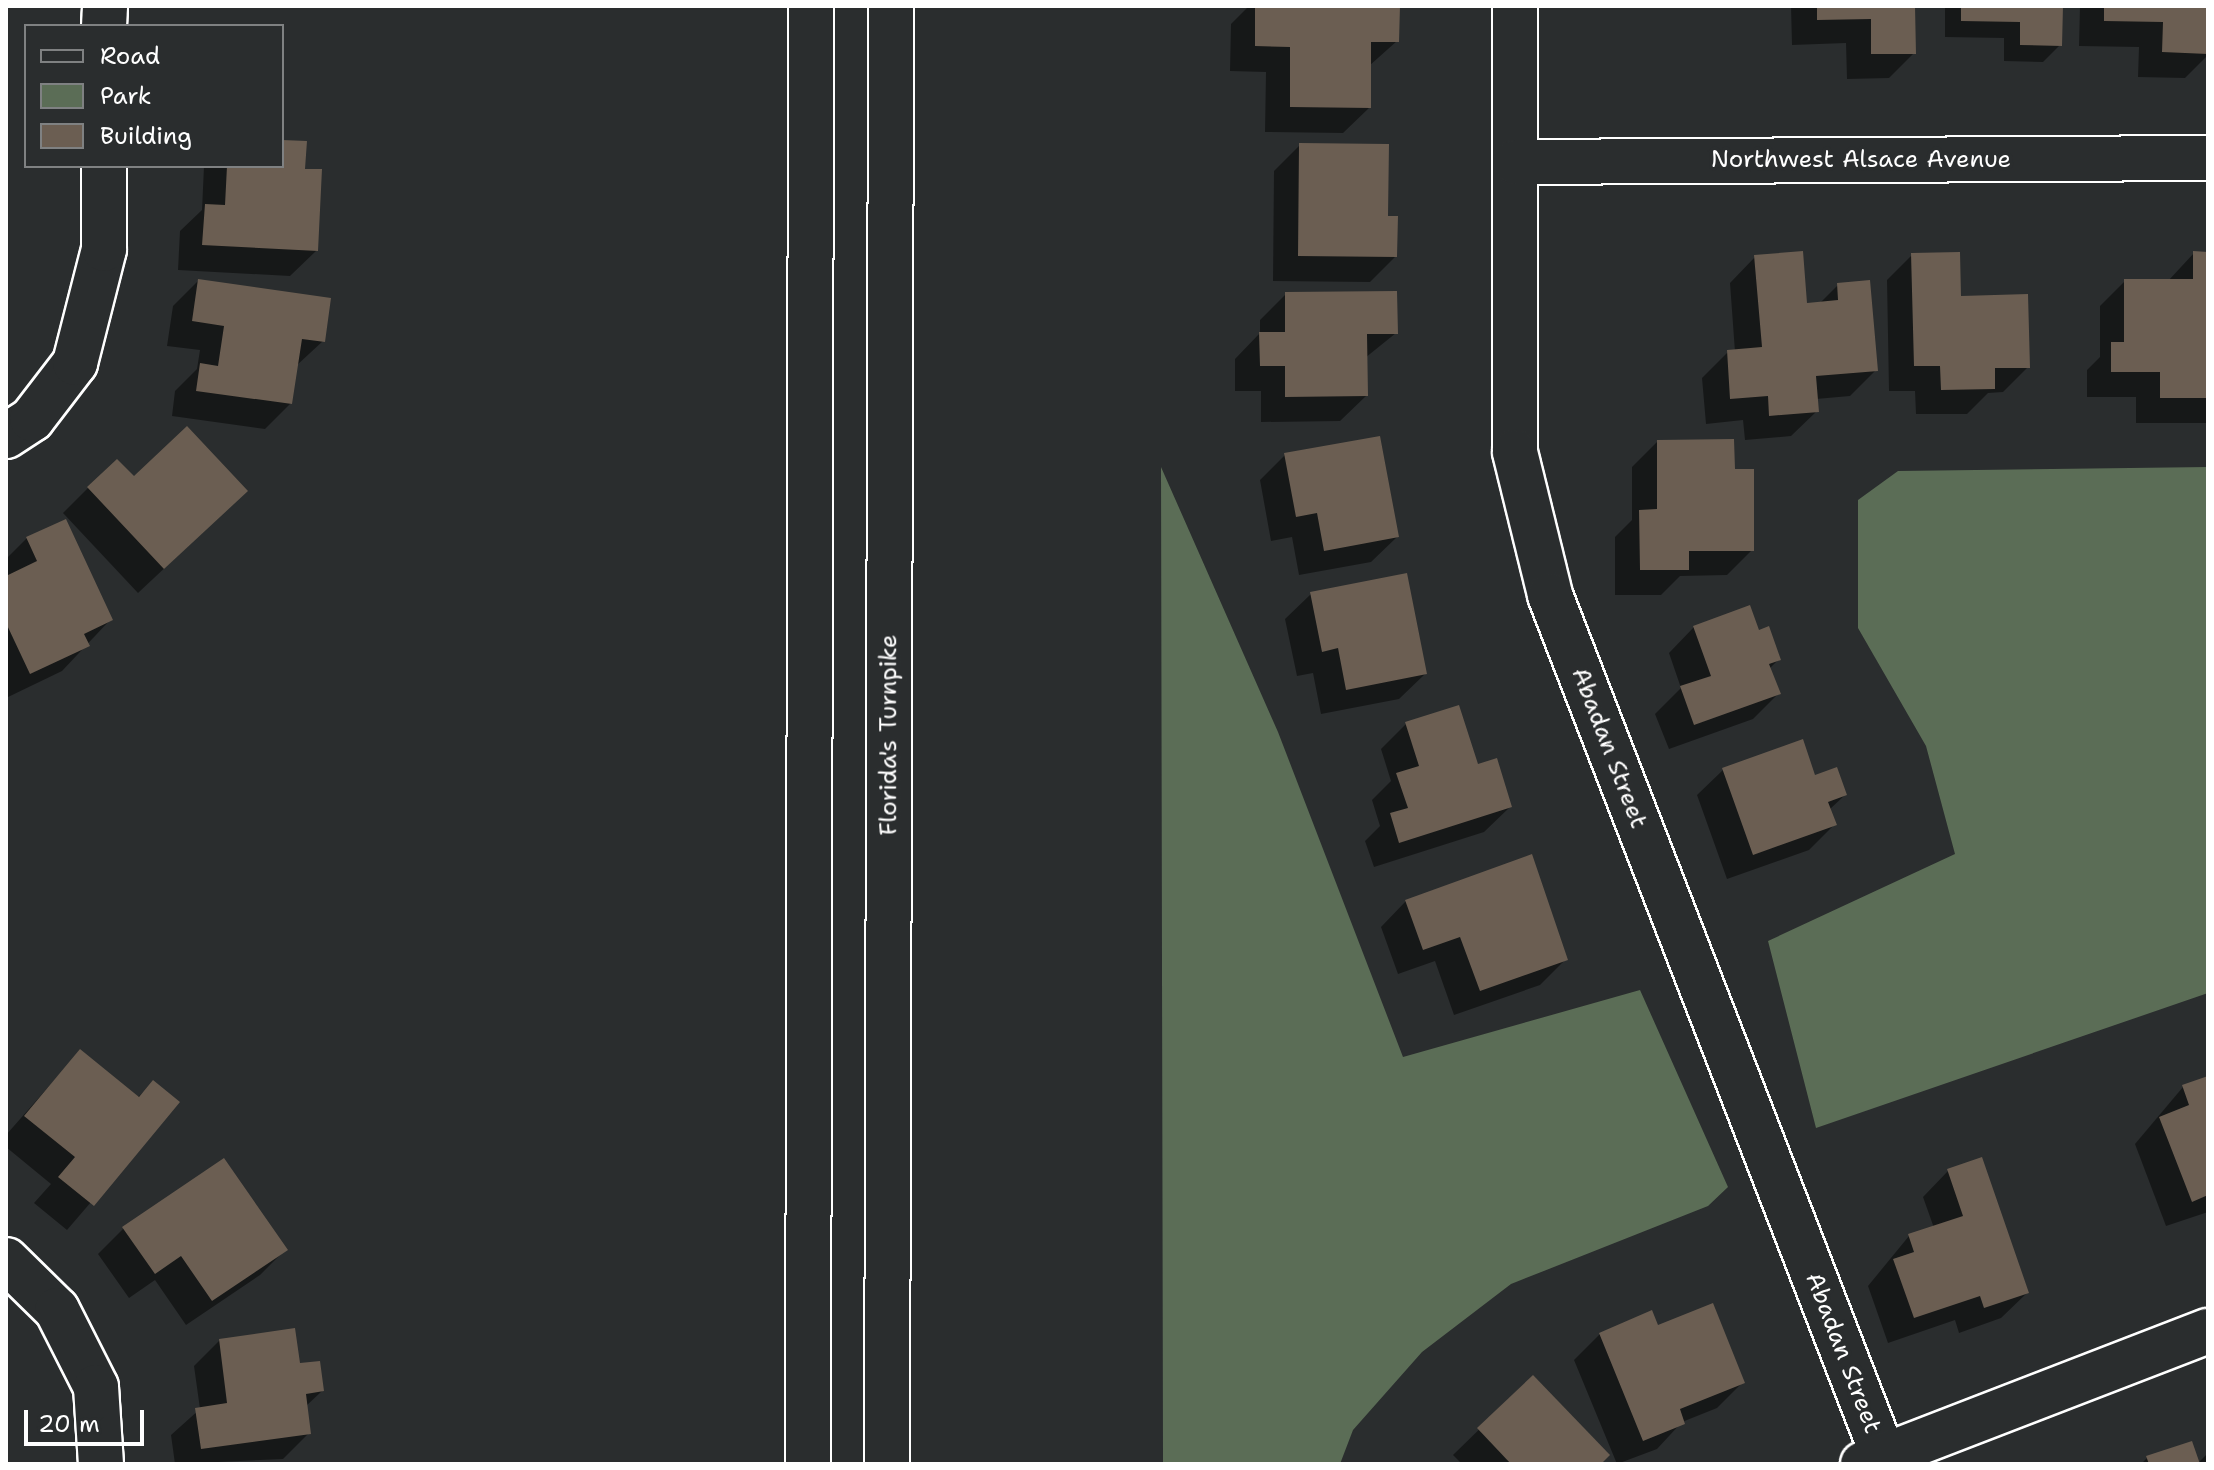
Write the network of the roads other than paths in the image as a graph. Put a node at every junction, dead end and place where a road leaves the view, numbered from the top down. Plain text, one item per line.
1 (811, 6) edge
2 (891, 6) edge
3 (1515, 6) edge
4 (2208, 158) edge
5 (1515, 162) junction
6 (104, 168) edge
7 (6, 436) edge
8 (6, 1260) edge
9 (2208, 1331) edge
10 (1873, 1459) edge
11 (101, 1464) edge
12 (808, 1464) edge
13 (887, 1464) edge

1 - 12 main road
2 - 13 main road, Florida's Turnpike
3 - 5 main road, Abadan Street
4 - 5 main road, Northwest Alsace Avenue
5 - 10 main road, Abadan Street
6 - 7 main road
8 - 11 main road
9 - 10 main road

